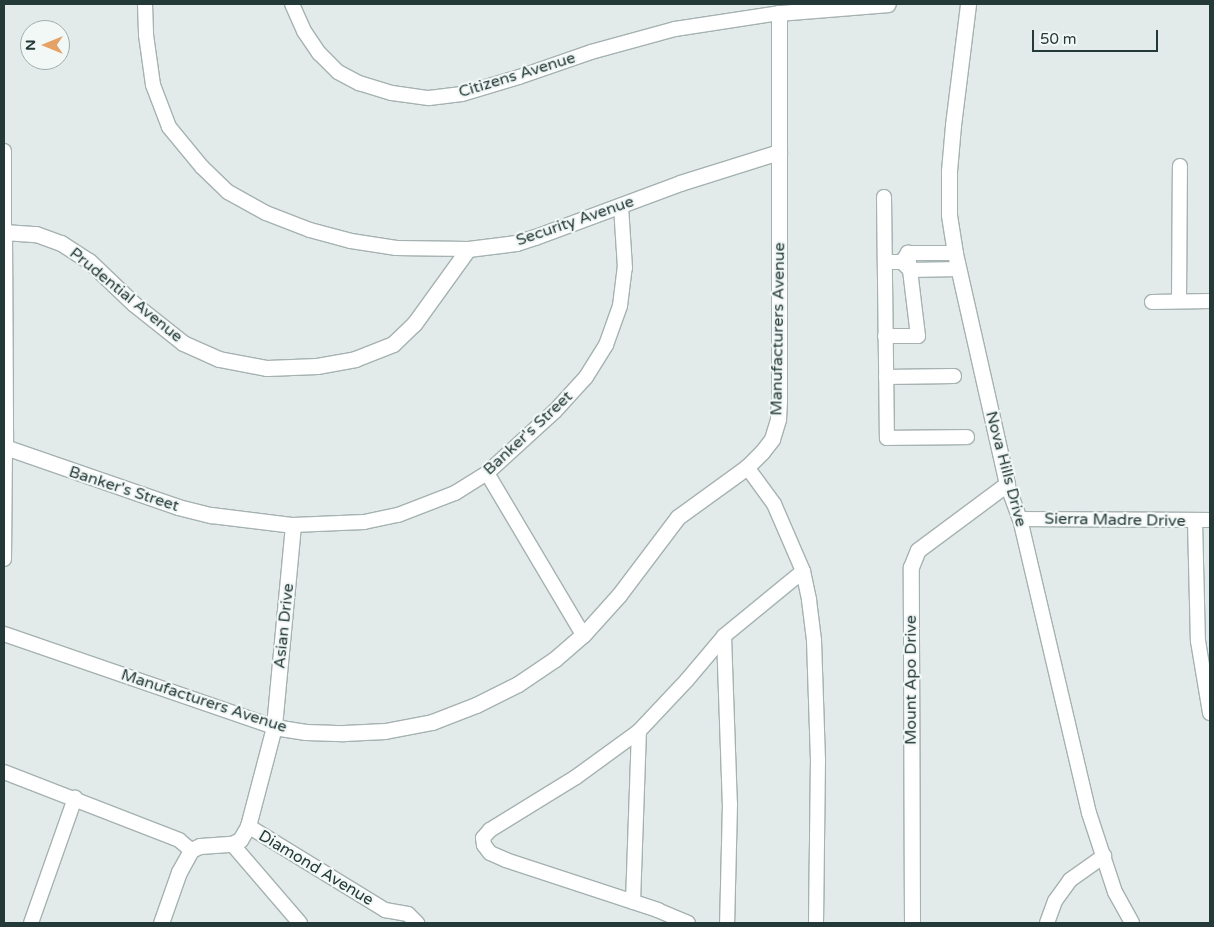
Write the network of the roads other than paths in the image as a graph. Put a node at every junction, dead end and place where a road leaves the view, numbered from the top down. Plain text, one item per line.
1 (145, 4) edge
2 (292, 4) edge
3 (888, 4) edge
4 (968, 4) edge
5 (779, 13) junction
6 (4, 150) edge
7 (779, 152) junction
8 (1180, 166) dead end
9 (884, 197) dead end
10 (621, 206) junction
11 (4, 232) edge
12 (468, 249) junction
13 (955, 253) junction
14 (907, 261) junction
15 (885, 262) junction
16 (959, 269) junction
17 (1210, 301) edge
18 (1152, 302) dead end
19 (1179, 302) junction
20 (886, 336) junction
21 (954, 376) dead end
22 (886, 377) junction
23 (967, 437) dead end
24 (5, 447) junction
25 (747, 466) junction
26 (487, 473) junction
27 (1007, 484) junction
28 (1020, 519) junction
29 (1210, 520) edge
30 (1195, 521) junction
31 (294, 525) junction
32 (4, 559) edge
33 (803, 571) junction
34 (4, 634) edge
35 (583, 634) junction
36 (724, 636) junction
37 (1204, 641) edge
38 (1210, 714) edge
39 (274, 727) junction
40 (639, 732) junction
41 (4, 772) edge
42 (75, 798) junction
43 (248, 826) junction
44 (232, 844) junction
45 (191, 850) junction
46 (1104, 856) junction
47 (633, 902) junction
48 (385, 910) junction
49 (32, 923) edge
50 (160, 923) edge
51 (300, 923) edge
52 (390, 923) edge
53 (416, 923) edge
54 (688, 923) edge
55 (727, 923) edge
56 (816, 923) edge
57 (912, 923) edge
58 (1047, 923) edge
59 (1132, 923) edge

1 - 12 street, Security Avenue
2 - 5 street, Citizens Avenue
3 - 5 street
4 - 13 street, Nova Hills Drive
5 - 7 street, Manufacturers Avenue
6 - 11 street
7 - 10 street, Security Avenue
7 - 25 street, Manufacturers Avenue
8 - 19 street
9 - 15 street
10 - 12 street, Security Avenue
10 - 26 street, Banker's Street
11 - 12 street, Prudential Avenue
11 - 24 street
13 - 14 street
13 - 16 street, Nova Hills Drive
14 - 15 street
14 - 16 street
14 - 20 street
15 - 20 street
16 - 27 street, Nova Hills Drive
17 - 19 street
18 - 19 street
20 - 22 street
21 - 22 street
22 - 23 street
24 - 31 street, Banker's Street
24 - 32 street
25 - 33 street
25 - 35 street, Manufacturers Avenue
26 - 31 street, Banker's Street
26 - 35 street
27 - 28 street, Nova Hills Drive
27 - 57 street, Mount Apo Drive
28 - 30 street, Sierra Madre Drive
28 - 46 street, Nova Hills Drive
29 - 30 street, Sierra Madre Drive
30 - 37 street
31 - 39 street, Asian Drive
33 - 36 street
33 - 56 street
34 - 39 street, Manufacturers Avenue
35 - 39 street, Manufacturers Avenue
36 - 40 street
36 - 55 street
37 - 38 street
39 - 43 street, Asian Drive
40 - 47 street
40 - 47 street
41 - 42 street
42 - 45 street
42 - 49 street
43 - 44 street
43 - 48 street, Diamond Avenue
44 - 45 street
44 - 51 street
45 - 50 street
46 - 58 street
46 - 59 street, Nova Hills Drive
47 - 54 street
48 - 52 street, Diamond Avenue
48 - 53 street, Diamond Avenue

